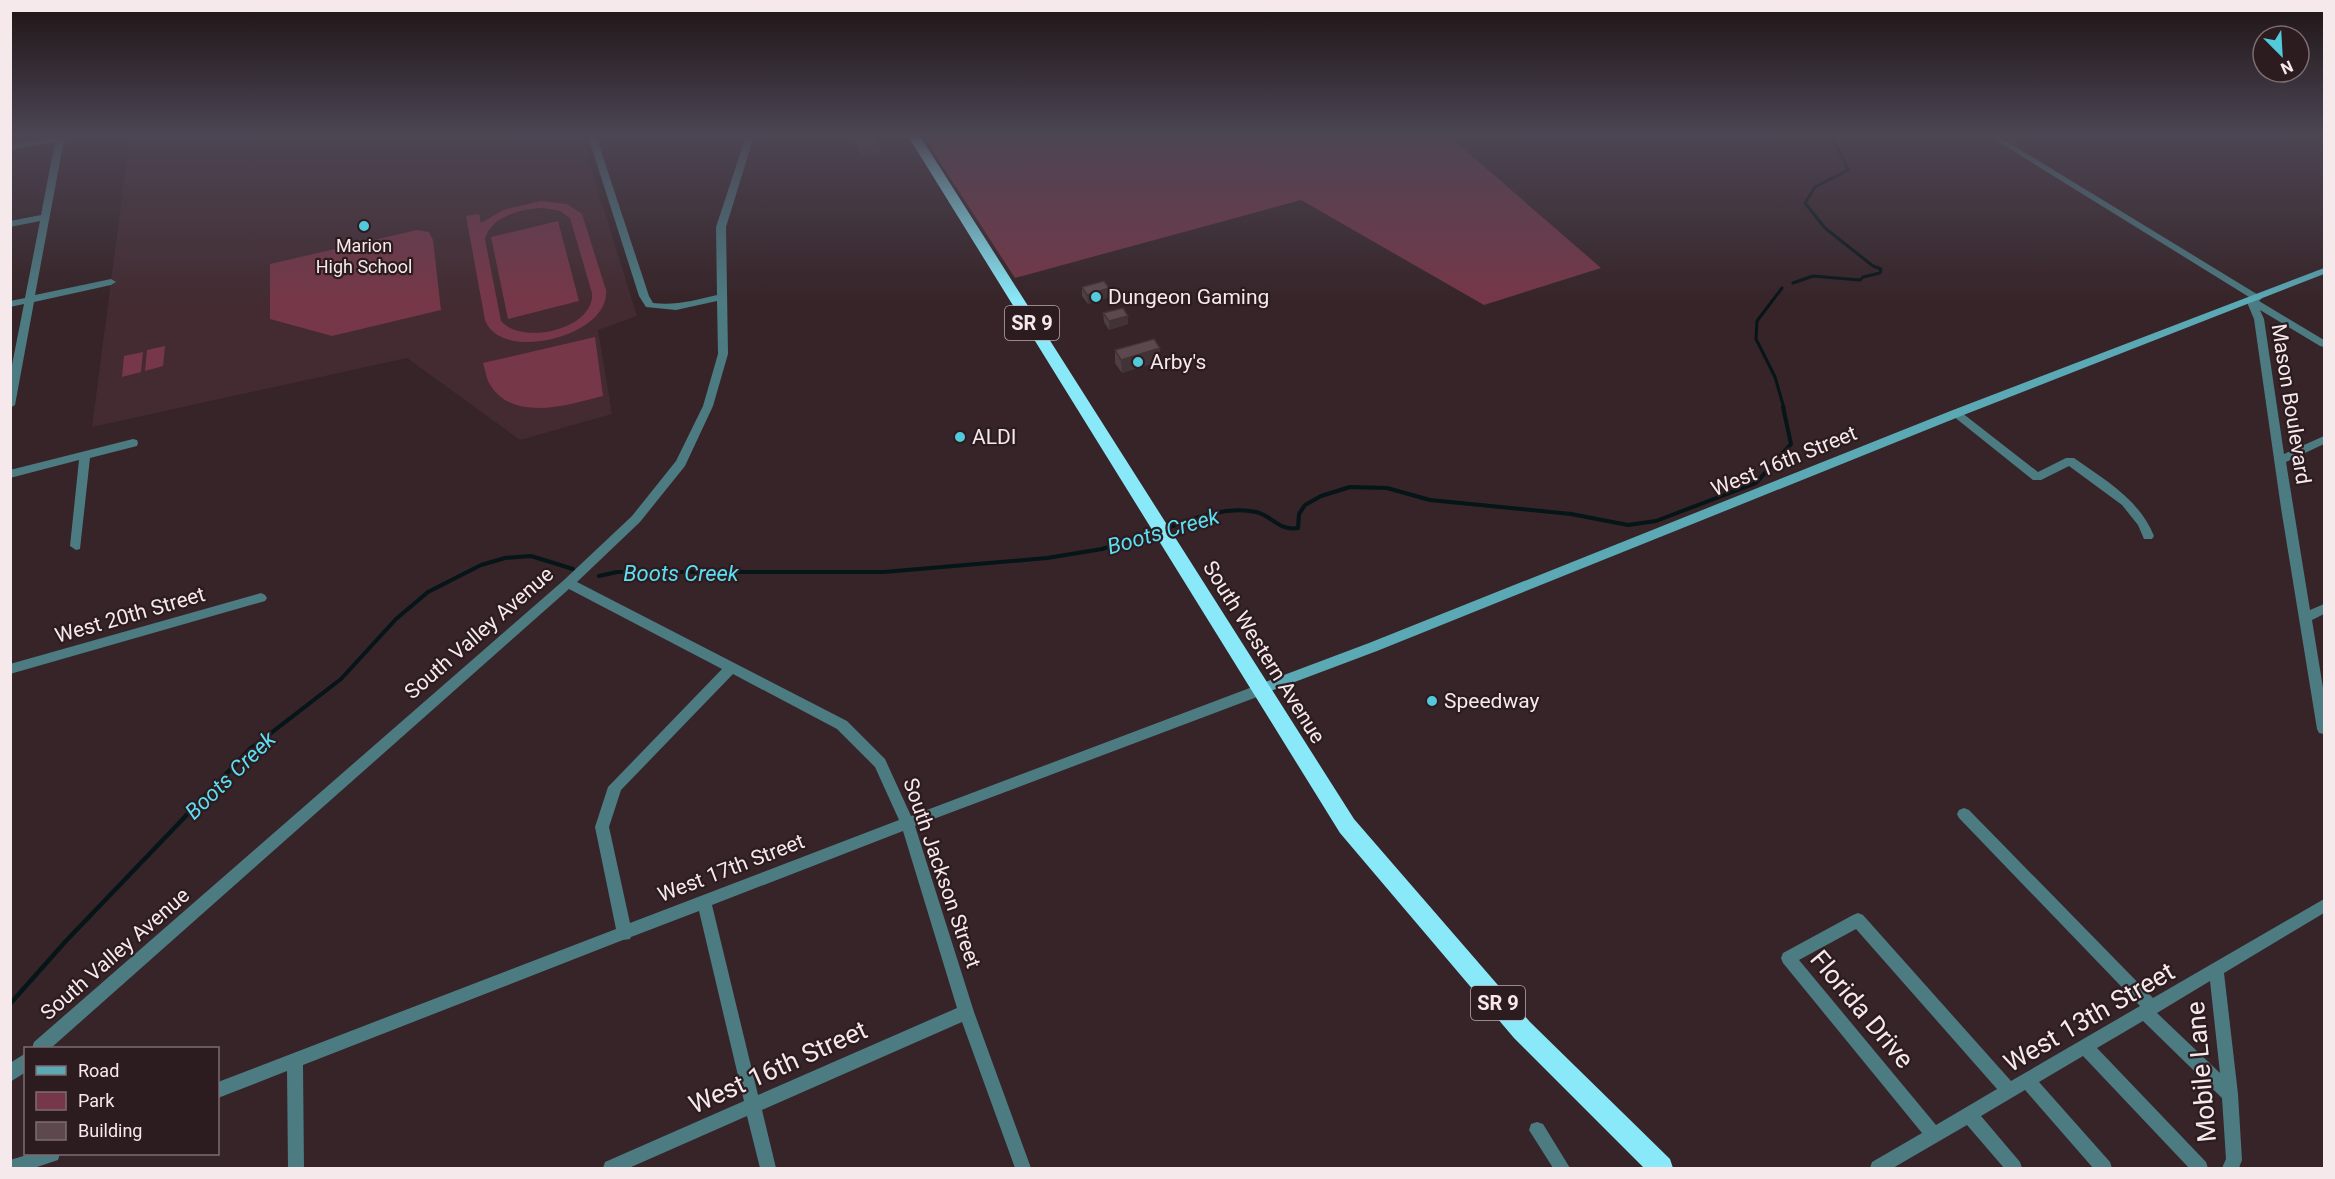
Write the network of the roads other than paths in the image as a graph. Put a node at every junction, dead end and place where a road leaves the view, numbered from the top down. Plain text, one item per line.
1 (50, 191) edge
2 (610, 191) edge
3 (732, 191) edge
4 (949, 191) edge
5 (2081, 191) edge
6 (45, 218) junction
7 (10, 224) edge
8 (2325, 271) edge
9 (111, 282) dead end
10 (721, 297) junction
11 (2254, 299) junction
12 (30, 300) junction
13 (10, 304) edge
14 (2325, 344) edge
15 (13, 383) edge
16 (10, 405) edge
17 (1957, 413) junction
18 (2325, 440) edge
19 (132, 443) dead end
20 (85, 455) junction
21 (2281, 460) junction
22 (10, 474) edge
23 (2148, 536) dead end
24 (76, 546) dead end
25 (568, 583) junction
26 (261, 598) dead end
27 (2325, 609) edge
28 (2306, 617) junction
29 (731, 668) junction
30 (10, 669) edge
31 (1260, 690) junction
32 (2325, 729) edge
33 (1964, 814) dead end
34 (907, 824) junction
35 (704, 903) junction
36 (2325, 906) edge
37 (625, 934) junction
38 (2216, 971) junction
39 (2148, 1010) junction
40 (966, 1012) junction
41 (41, 1047) edge
42 (2085, 1047) junction
43 (295, 1060) junction
44 (24, 1063) edge
45 (10, 1074) edge
46 (2027, 1080) junction
47 (219, 1090) edge
48 (2009, 1091) junction
49 (2230, 1094) junction
50 (753, 1106) junction
51 (1969, 1114) junction
52 (1537, 1130) dead end
53 (1934, 1135) junction
54 (49, 1155) edge
55 (31, 1165) edge
56 (12, 1168) edge
57 (296, 1168) edge
58 (611, 1168) edge
59 (768, 1168) edge
60 (1023, 1168) edge
61 (1562, 1168) edge
62 (1661, 1168) edge
63 (1878, 1168) edge
64 (2014, 1168) edge
65 (2104, 1168) edge
66 (2200, 1168) edge
67 (2230, 1168) edge

1 - 6 street
2 - 10 street
3 - 10 street, South Valley Avenue
4 - 31 highway, South Western Avenue / SR 9
5 - 11 street
6 - 7 street
6 - 12 street
8 - 11 street, West 16th Street
9 - 12 street
10 - 25 street, South Valley Avenue
11 - 14 street
11 - 17 street, West 16th Street
11 - 21 street, Mason Boulevard
12 - 13 street
12 - 15 street
15 - 16 street
17 - 23 street
17 - 31 street, West 16th Street
18 - 21 street
19 - 20 street
20 - 22 street
20 - 24 street
21 - 28 street, Mason Boulevard
25 - 29 street, South Jackson Street
25 - 41 street, South Valley Avenue
26 - 30 street, West 20th Street
27 - 28 street
28 - 32 street, Mason Boulevard
29 - 34 street, South Jackson Street
29 - 37 street
31 - 34 street, West 17th Street
31 - 62 highway, South Western Avenue / SR 9
33 - 39 street
34 - 35 street, West 17th Street
34 - 40 street, South Jackson Street
35 - 37 street, West 17th Street
35 - 50 street
36 - 38 street, West 13th Street
37 - 43 street, West 17th Street
38 - 39 street, West 13th Street
38 - 49 street, Mobile Lane
39 - 42 street, West 13th Street
39 - 49 street
40 - 50 street, West 16th Street
40 - 60 street, South Jackson Street
42 - 46 street, West 13th Street
42 - 66 street
43 - 47 street, West 17th Street
43 - 57 street
44 - 45 street
46 - 48 street, West 13th Street
46 - 65 street
48 - 51 street, West 13th Street
48 - 53 street, Florida Drive
49 - 67 street, Mobile Lane
50 - 58 street, West 16th Street
50 - 59 street
51 - 53 street, West 13th Street
51 - 64 street
52 - 61 street
53 - 63 street, West 13th Street
54 - 55 street
55 - 56 street

